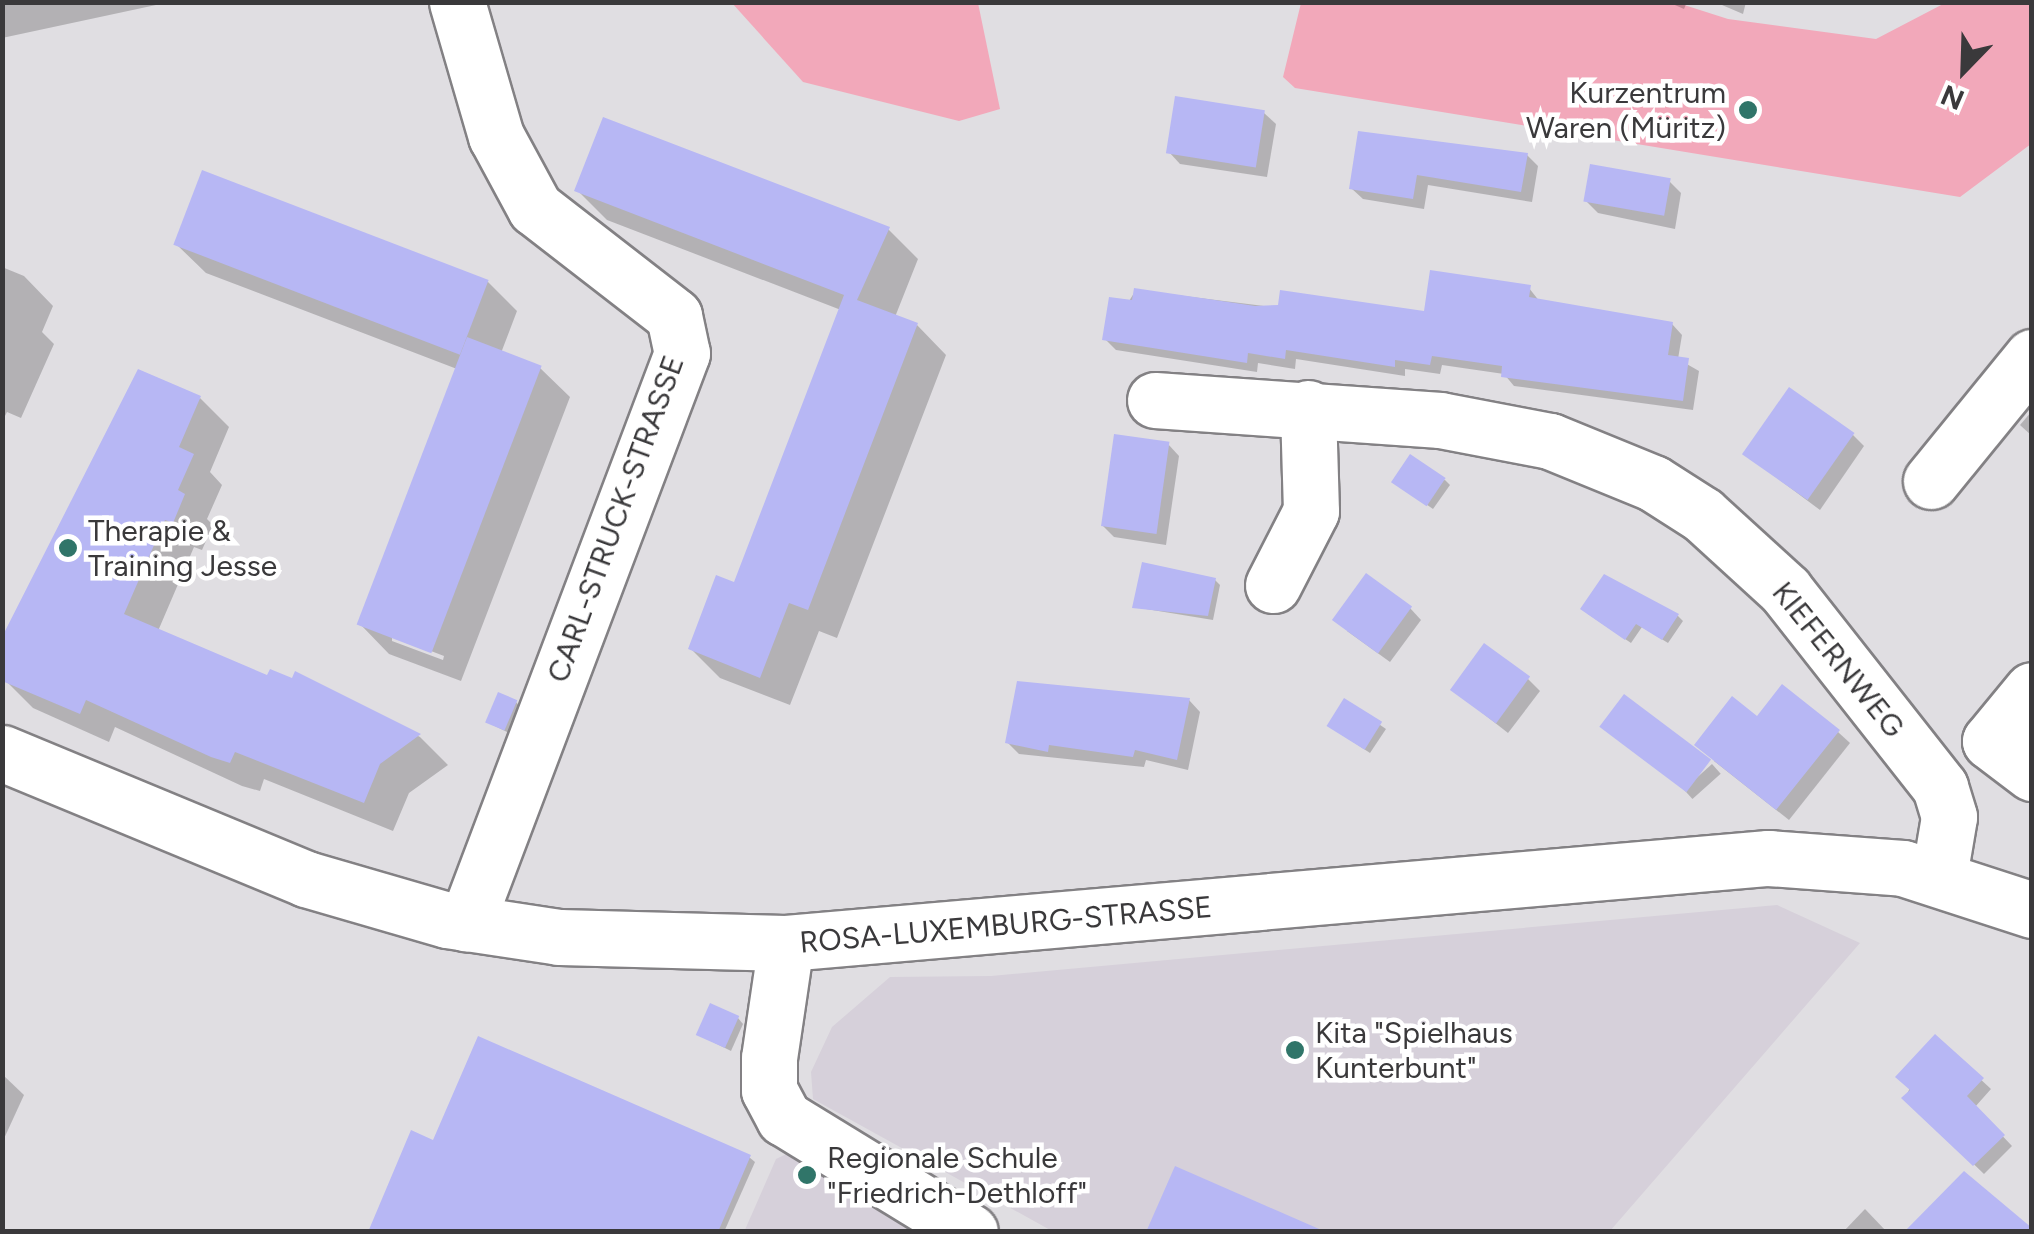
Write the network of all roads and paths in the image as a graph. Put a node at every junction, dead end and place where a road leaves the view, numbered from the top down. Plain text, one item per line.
1 (457, 2) edge
2 (2032, 357) edge
3 (1156, 400) dead end
4 (1308, 408) junction
5 (1931, 482) dead end
6 (1274, 585) dead end
7 (2032, 690) edge
8 (2, 753) edge
9 (2032, 774) edge
10 (1939, 876) junction
11 (2032, 910) edge
12 (466, 924) junction
13 (786, 943) junction
14 (970, 1232) edge

1 - 12 street, CARL-STRUCK-STRASSE
2 - 5 street
3 - 4 street, KIEFERNWEG
4 - 6 street
4 - 10 street, KIEFERNWEG
7 - 9 street
8 - 12 street, ROSA-LUXEMBURG-STRASSE
10 - 11 street, ROSA-LUXEMBURG-STRASSE
10 - 13 street, ROSA-LUXEMBURG-STRASSE
12 - 13 street, ROSA-LUXEMBURG-STRASSE
13 - 14 street

